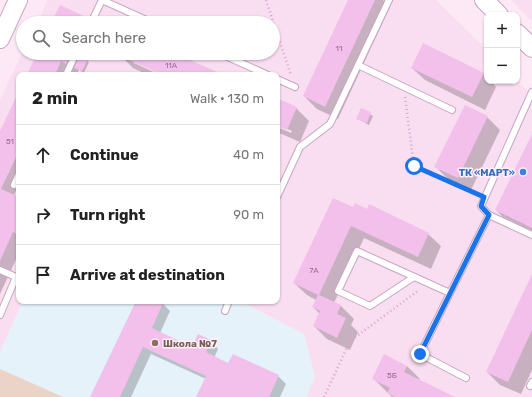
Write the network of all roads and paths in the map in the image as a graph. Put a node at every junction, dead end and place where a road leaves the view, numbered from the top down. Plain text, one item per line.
1 (18, 0) edge
2 (102, 0) edge
3 (266, 0) edge
4 (389, 0) edge
5 (484, 0) edge
6 (496, 12) edge
7 (94, 16) edge
8 (137, 16) edge
9 (271, 16) edge
10 (520, 36) edge
11 (0, 39) edge
12 (280, 42) edge
13 (532, 48) edge
14 (73, 60) edge
15 (235, 60) edge
16 (358, 65) junction
17 (67, 72) edge
18 (261, 72) edge
19 (280, 80) edge
20 (295, 87) joint
21 (403, 87) junction
22 (532, 92) edge
23 (452, 110) dead end
24 (16, 181) edge
25 (14, 185) dead end
26 (280, 190) edge
27 (484, 197) junction
28 (489, 215) junction
29 (532, 235) edge
30 (0, 270) edge
31 (414, 277) junction
32 (428, 283) junction
33 (450, 293) junction
34 (228, 304) edge
35 (224, 311) dead end
36 (0, 315) edge
37 (466, 378) dead end
38 (324, 397) edge

1 - 11 street
2 - 7 lane
2 - 8 lane
3 - 9 path
4 - 16 lane
5 - 6 street
10 - 13 street
12 - 20 path
14 - 17 lane
15 - 18 lane
16 - 21 lane
16 - 26 lane
19 - 20 lane
21 - 23 lane
21 - 27 path
22 - 27 lane
24 - 25 lane
27 - 28 lane
28 - 29 lane
28 - 33 lane
30 - 36 lane
31 - 31 lane
31 - 32 lane
32 - 33 lane
32 - 38 path
33 - 37 lane
34 - 35 lane

